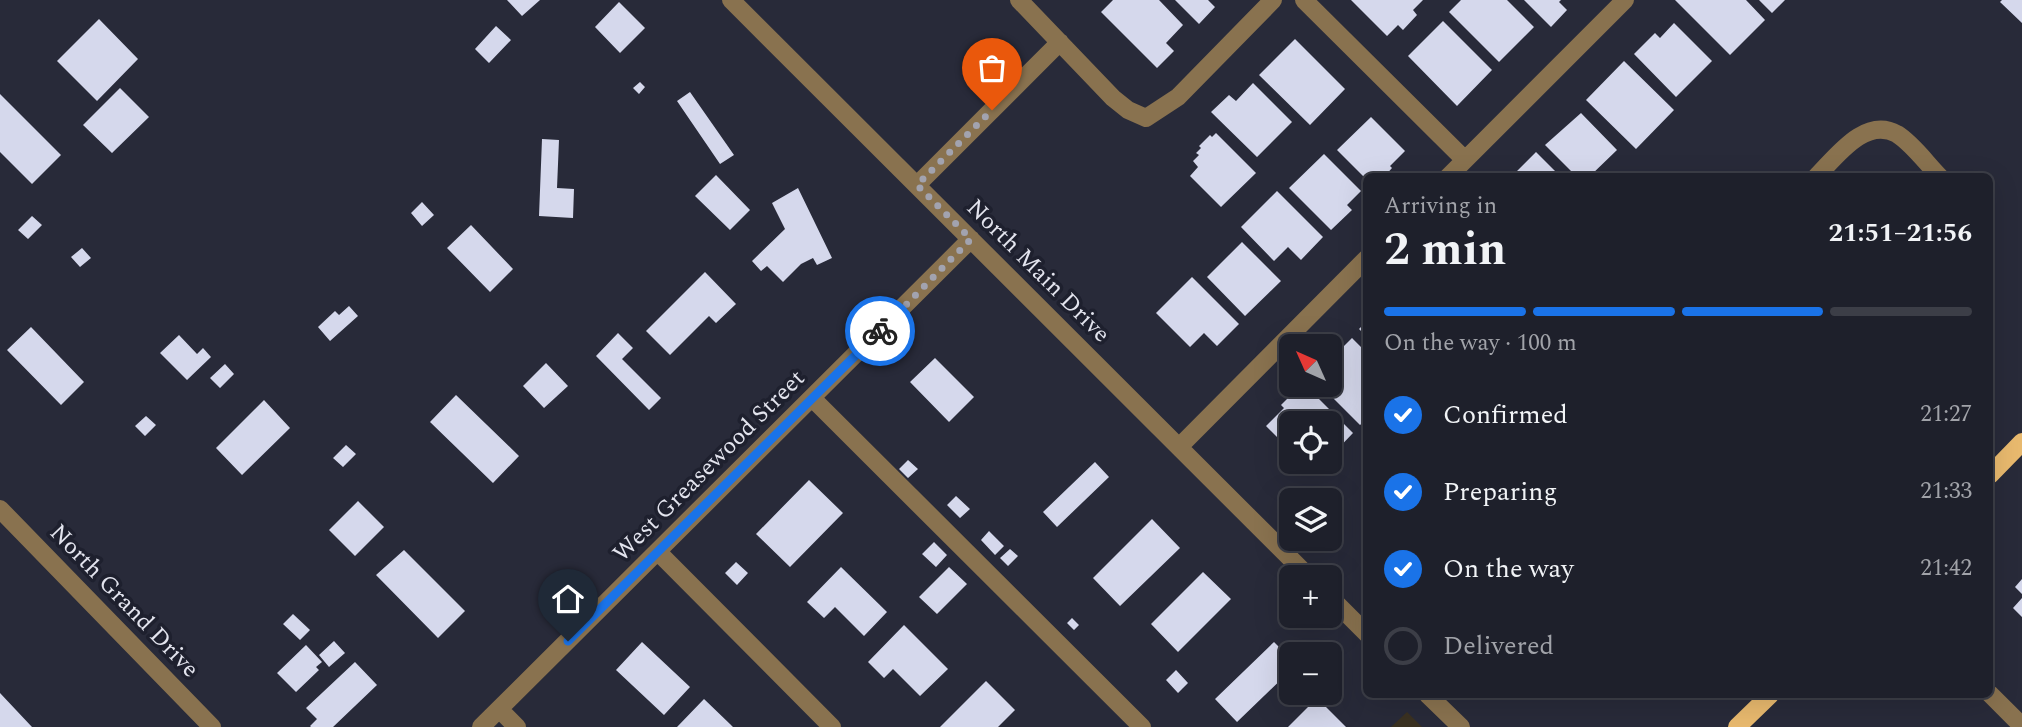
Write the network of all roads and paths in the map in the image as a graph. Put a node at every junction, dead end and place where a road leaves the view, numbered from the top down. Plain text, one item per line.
1 (731, 0) edge
2 (1019, 0) edge
3 (1273, 0) edge
4 (1304, 0) edge
5 (1625, 0) edge
6 (1059, 42) junction
7 (1465, 160) junction
8 (1452, 173) edge
9 (1820, 173) edge
10 (1936, 173) edge
11 (917, 185) junction
12 (971, 239) junction
13 (1363, 262) edge
14 (812, 398) junction
15 (2022, 442) edge
16 (1179, 447) junction
17 (1993, 472) edge
18 (0, 509) edge
19 (658, 552) junction
20 (1297, 565) edge
21 (1342, 609) edge
22 (1363, 630) edge
23 (1993, 697) edge
24 (1431, 698) edge
25 (1767, 698) edge
26 (499, 709) junction
27 (2022, 726) edge
28 (212, 727) edge
29 (481, 727) edge
30 (517, 727) edge
31 (832, 727) edge
32 (1142, 727) edge
33 (1461, 727) edge
34 (1737, 727) edge

1 - 11 street, North Main Drive
2 - 6 street
3 - 6 street
4 - 7 street
5 - 7 street
6 - 11 street
7 - 8 street
9 - 10 street
11 - 12 street, North Main Drive
12 - 14 street, West Greasewood Street
12 - 16 street, North Main Drive
13 - 16 street
14 - 19 street, West Greasewood Street
14 - 32 street
15 - 17 main road
16 - 20 street, North Main Drive
18 - 28 street, North Grand Drive
19 - 26 street, West Greasewood Street
19 - 31 street
21 - 22 street
23 - 27 street
24 - 33 street
25 - 34 main road
26 - 29 street, West Greasewood Street
26 - 30 street

